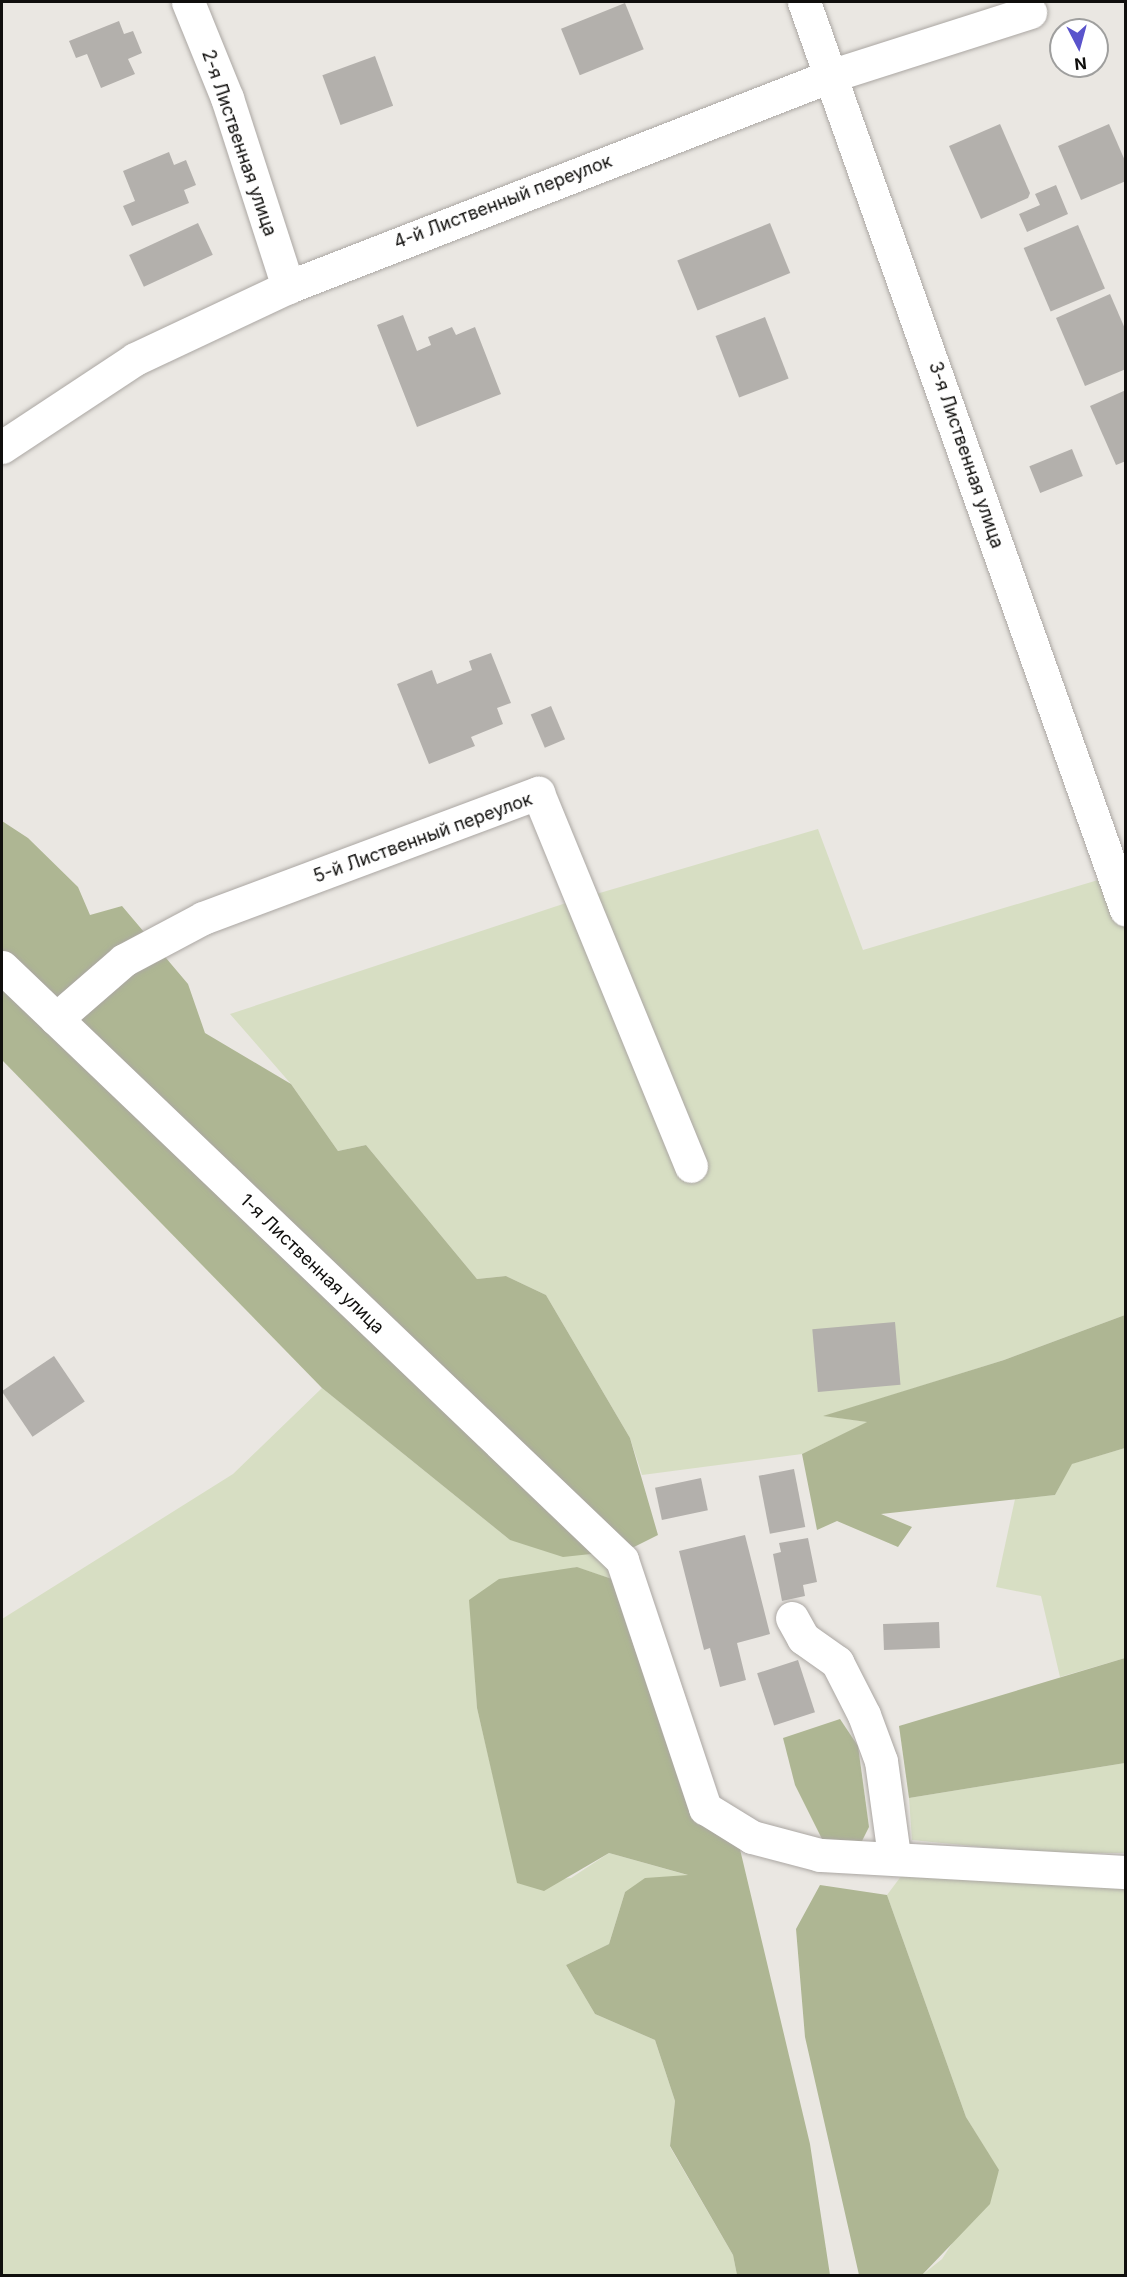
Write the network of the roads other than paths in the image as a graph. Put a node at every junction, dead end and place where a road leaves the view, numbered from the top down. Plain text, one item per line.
1 (188, 2) edge
2 (804, 2) edge
3 (1030, 12) dead end
4 (833, 75) junction
5 (288, 286) junction
6 (2, 447) edge
7 (1125, 910) edge
8 (2, 967) edge
9 (56, 1019) junction
10 (692, 1166) dead end
11 (792, 1618) dead end
12 (894, 1856) junction
13 (1125, 1872) edge

1 - 5 street, 2-я Лиственная улица
2 - 4 street, 3-я Лиственная улица
3 - 4 street, 4-й Лиственный переулок
4 - 5 street, 4-й Лиственный переулок
4 - 7 street, 3-я Лиственная улица
5 - 6 street, 4-й Лиственный переулок
8 - 9 street, 1-я Лиственная улица
9 - 10 street, 5-й Лиственный переулок
9 - 12 street, 1-я Лиственная улица
11 - 12 street
12 - 13 street

